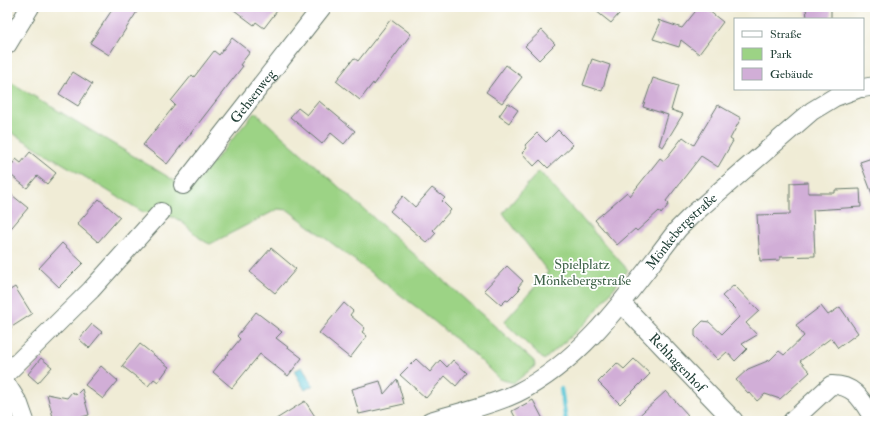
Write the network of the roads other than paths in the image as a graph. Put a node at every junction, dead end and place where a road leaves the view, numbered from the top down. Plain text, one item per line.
1 (30, 7) edge
2 (322, 7) edge
3 (7, 45) edge
4 (875, 86) edge
5 (864, 88) edge
6 (854, 90) edge
7 (183, 185) dead end
8 (161, 212) dead end
9 (621, 303) junction
10 (7, 373) edge
11 (7, 385) edge
12 (25, 421) edge
13 (430, 421) edge
14 (734, 421) edge
15 (792, 421) edge
16 (875, 421) edge

1 - 3 street
2 - 7 street, Gehsenweg
4 - 5 street
6 - 9 street, Mönkebergstraße
8 - 10 street
9 - 13 street, Mönkebergstraße
9 - 14 street, Rehhagenhof
11 - 12 street
15 - 16 street

